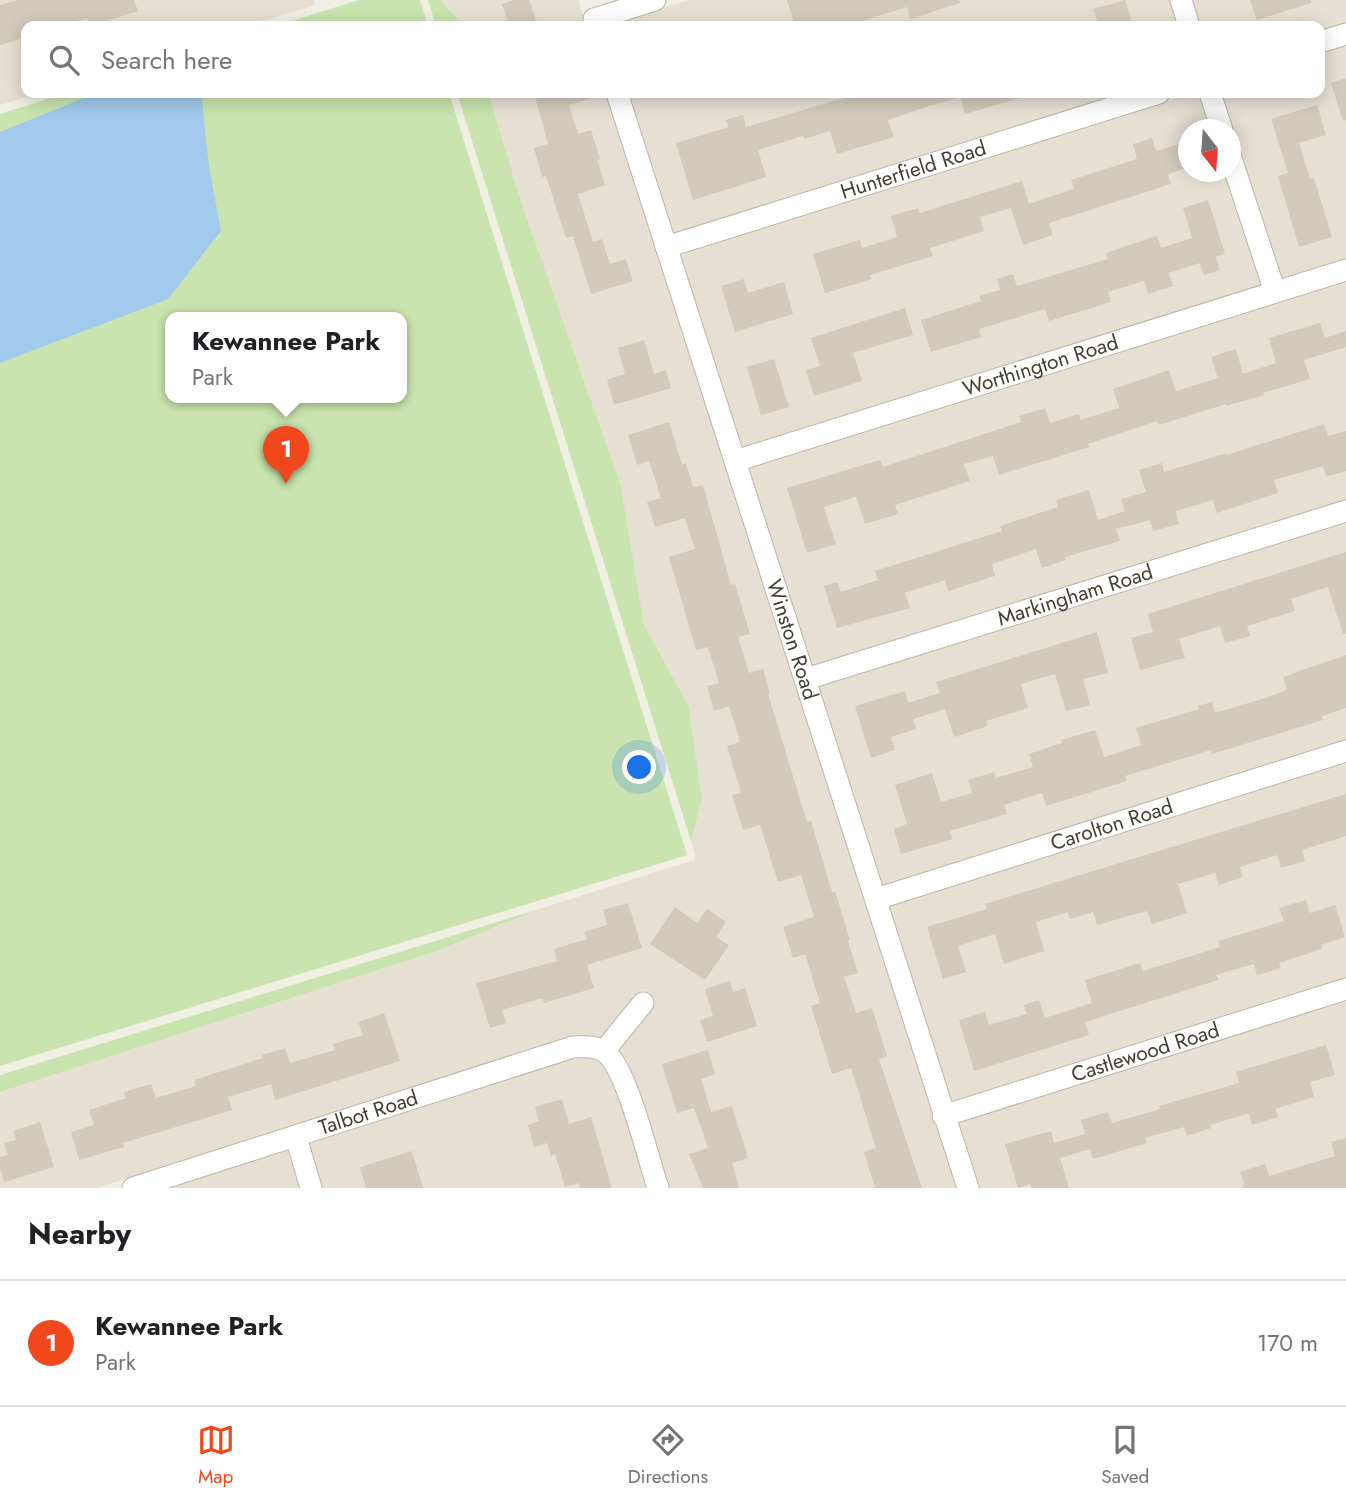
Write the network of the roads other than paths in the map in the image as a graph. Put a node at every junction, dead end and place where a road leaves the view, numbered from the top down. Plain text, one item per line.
1 (655, 0) edge
2 (1181, 0) edge
3 (593, 15) edge
4 (1187, 21) edge
5 (1346, 34) edge
6 (1325, 40) edge
7 (619, 98) edge
8 (1143, 98) edge
9 (1212, 98) edge
10 (1218, 119) edge
11 (1239, 182) edge
12 (666, 247) junction
13 (1346, 270) edge
14 (1275, 292) junction
15 (735, 461) junction
16 (1346, 511) edge
17 (806, 679) junction
18 (1346, 751) edge
19 (876, 899) junction
20 (1346, 989) edge
21 (643, 1003) dead end
22 (604, 1051) junction
23 (943, 1116) junction
24 (296, 1136) junction
25 (133, 1188) edge
26 (311, 1188) edge
27 (658, 1188) edge
28 (968, 1188) edge

1 - 3 street
2 - 4 street
5 - 6 street
7 - 12 street, Winston Road
8 - 12 street, Hunterfield Road
9 - 10 street
11 - 14 street
12 - 15 street, Winston Road
13 - 14 street, Worthington Road
14 - 15 street, Worthington Road
15 - 17 street, Winston Road
16 - 17 street, Markingham Road
17 - 19 street, Winston Road
18 - 19 street, Carolton Road
19 - 23 street, Winston Road
20 - 23 street, Castlewood Road
21 - 22 street
22 - 24 street, Talbot Road
22 - 27 street
23 - 28 street, Winston Road
24 - 25 street, Talbot Road
24 - 26 street

